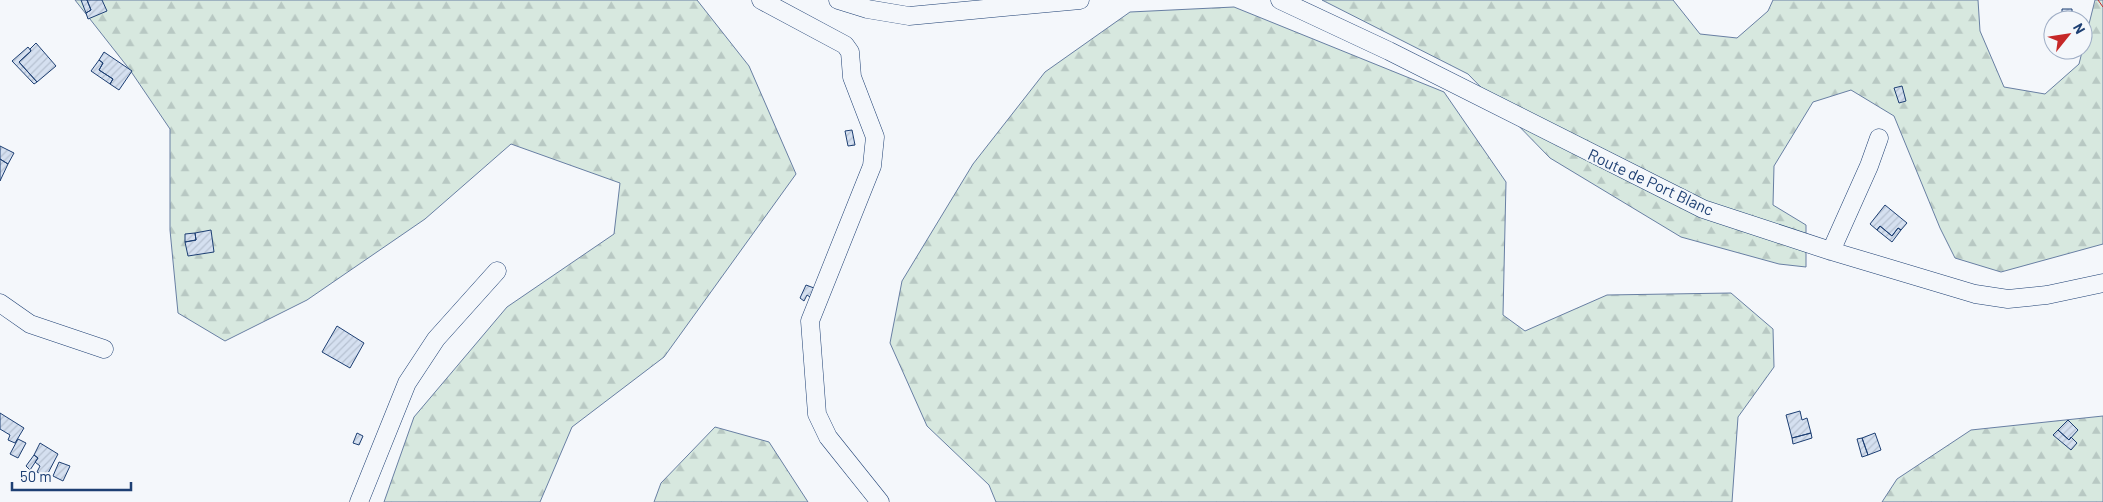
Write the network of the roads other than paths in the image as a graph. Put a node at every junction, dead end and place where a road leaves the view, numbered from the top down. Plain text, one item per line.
1 (761, 0) edge
2 (838, 0) edge
3 (1080, 0) edge
4 (1280, 0) edge
5 (1879, 138) dead end
6 (1831, 251) junction
7 (497, 271) dead end
8 (2103, 283) edge
9 (0, 303) edge
10 (104, 349) dead end
11 (359, 502) edge
12 (880, 502) edge

1 - 12 street
2 - 3 street
4 - 6 street, Route de Port Blanc
5 - 6 street
6 - 8 street, Route de Port Blanc
7 - 11 street
9 - 10 street

